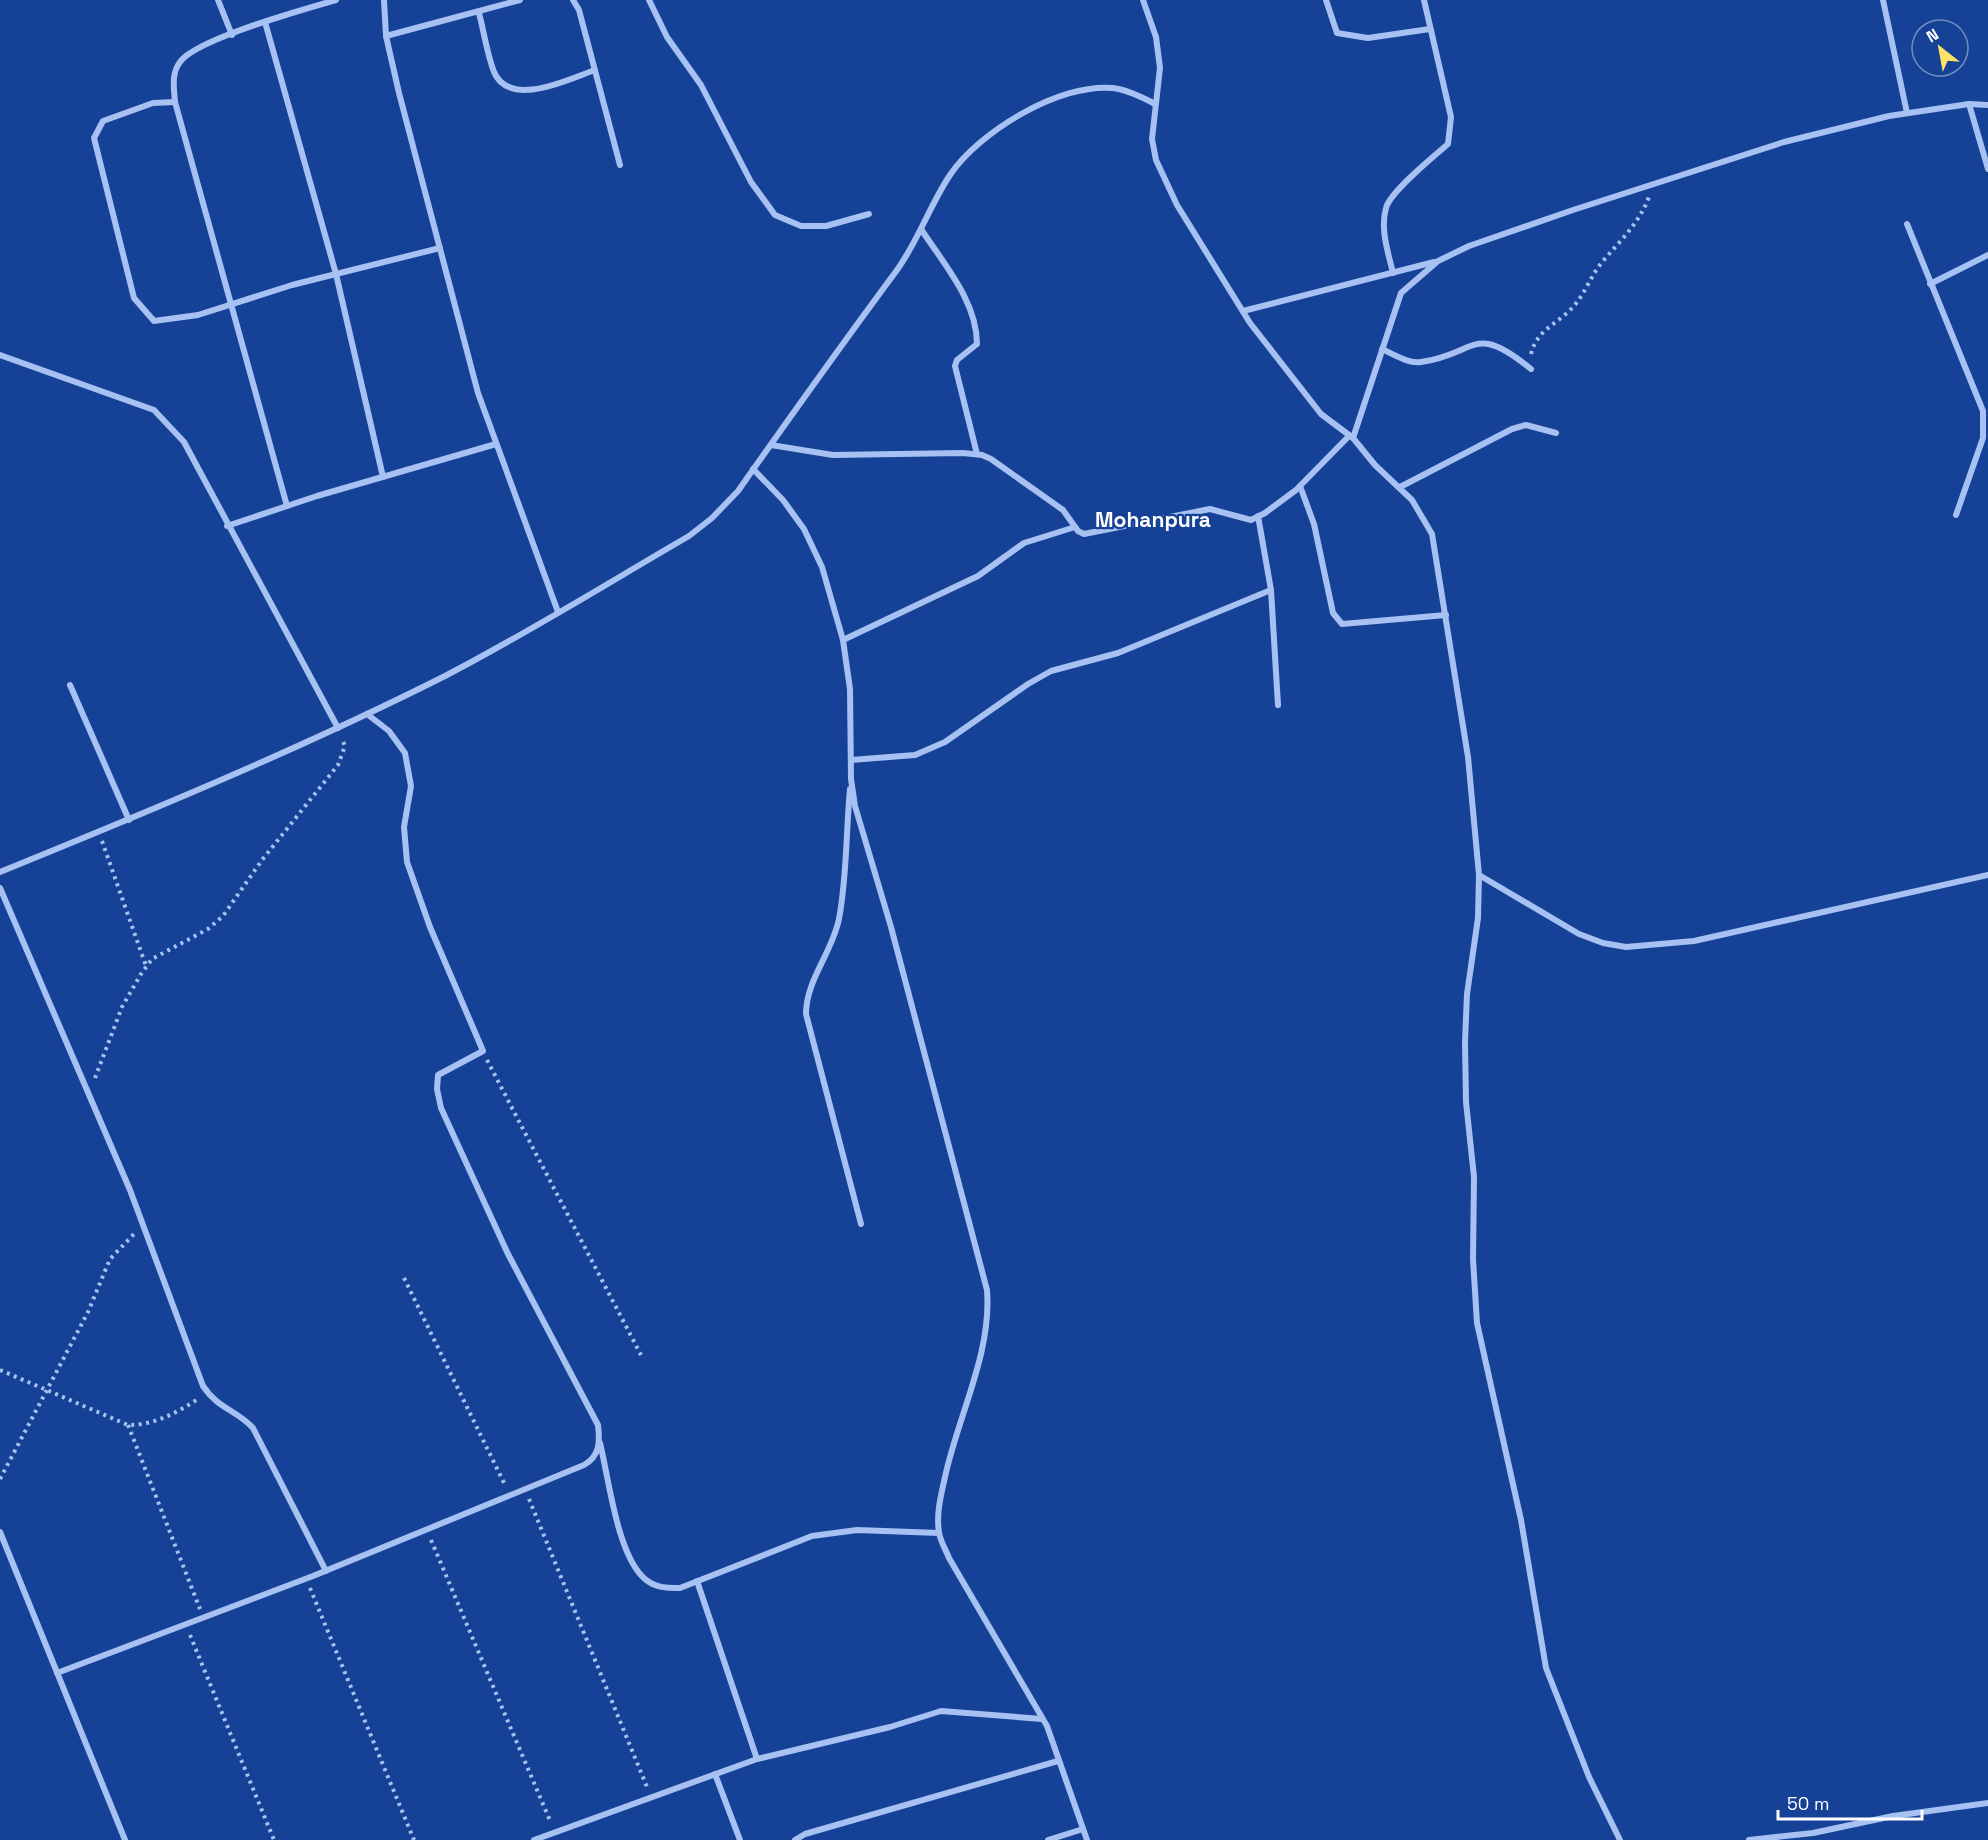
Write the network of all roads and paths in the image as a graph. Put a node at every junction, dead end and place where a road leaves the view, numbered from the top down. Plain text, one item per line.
1 (218, 0) edge
2 (336, 0) edge
3 (384, 0) edge
4 (520, 0) edge
5 (573, 0) edge
6 (649, 0) edge
7 (1143, 0) edge
8 (1326, 0) edge
9 (1424, 0) edge
10 (1882, 0) edge
11 (479, 13) junction
12 (266, 22) junction
13 (1430, 29) junction
14 (232, 34) junction
15 (386, 36) junction
16 (595, 70) junction
17 (175, 102) junction
18 (1155, 104) junction
19 (1969, 104) junction
20 (1988, 105) edge
21 (1907, 113) junction
22 (620, 165) dead end
23 (1988, 169) edge
24 (1654, 182) junction
25 (869, 213) dead end
26 (1907, 224) dead end
27 (921, 229) junction
28 (440, 248) junction
29 (1988, 255) edge
30 (1438, 261) junction
31 (1393, 273) junction
32 (336, 274) junction
33 (1930, 285) junction
34 (231, 304) junction
35 (1243, 311) junction
36 (1382, 349) junction
37 (0, 355) edge
38 (1531, 369) joint
39 (1556, 433) dead end
40 (1351, 437) junction
41 (496, 444) junction
42 (771, 445) junction
43 (977, 454) junction
44 (753, 469) junction
45 (382, 477) junction
46 (1300, 486) junction
47 (1400, 487) junction
48 (286, 506) junction
49 (1956, 515) dead end
50 (1258, 516) junction
51 (228, 526) junction
52 (1075, 527) junction
53 (1271, 590) junction
54 (558, 612) junction
55 (1446, 615) junction
56 (843, 640) junction
57 (70, 685) dead end
58 (1278, 705) dead end
59 (367, 714) junction
60 (338, 728) junction
61 (851, 760) junction
62 (851, 779) junction
63 (129, 820) junction
64 (99, 832) junction
65 (0, 872) edge
66 (1479, 875) junction
67 (1988, 875) edge
68 (0, 888) edge
69 (147, 967) junction
70 (483, 1051) junction
71 (89, 1096) junction
72 (861, 1224) dead end
73 (143, 1225) junction
74 (404, 1278) dead end
75 (641, 1355) dead end
76 (0, 1370) edge
77 (46, 1391) junction
78 (208, 1394) junction
79 (128, 1425) junction
80 (600, 1442) junction
81 (0, 1479) edge
82 (525, 1489) junction
83 (511, 1495) junction
84 (427, 1530) junction
85 (0, 1532) edge
86 (939, 1533) junction
87 (326, 1571) junction
88 (306, 1578) junction
89 (697, 1581) junction
90 (203, 1618) junction
91 (186, 1624) junction
92 (57, 1673) junction
93 (1042, 1719) junction
94 (757, 1759) junction
95 (1058, 1761) junction
96 (715, 1774) junction
97 (651, 1798) junction
98 (1988, 1803) edge
99 (1083, 1829) junction
100 (555, 1832) junction
101 (125, 1840) edge
102 (274, 1840) edge
103 (414, 1840) edge
104 (534, 1840) edge
105 (740, 1840) edge
106 (795, 1840) edge
107 (1048, 1840) edge
108 (1087, 1840) edge
109 (1620, 1840) edge
110 (1749, 1840) edge

1 - 14 street
2 - 12 street
3 - 15 street
4 - 11 street
5 - 16 street
6 - 25 street
7 - 18 street
8 - 13 street
9 - 13 street
10 - 21 street
11 - 15 street
11 - 16 street
12 - 14 street
12 - 32 street
13 - 31 street
14 - 17 street
15 - 28 street
16 - 22 street
17 - 34 street
17 - 34 street
18 - 27 street
18 - 35 street
19 - 20 street
19 - 21 street
19 - 23 street
21 - 24 street
24 - 30 street
24 - 38 path
26 - 33 street
27 - 42 street
27 - 43 street
28 - 32 street
28 - 41 street
29 - 33 street
30 - 31 street
30 - 36 street
31 - 35 street
32 - 34 street
32 - 45 street
33 - 49 street
34 - 48 street
35 - 40 street
36 - 38 street
36 - 40 street
37 - 51 street
39 - 47 street
40 - 46 street
40 - 47 street
41 - 45 street
41 - 54 street
42 - 43 street
42 - 44 street
43 - 52 street
44 - 54 street
44 - 56 street
45 - 48 street
46 - 50 street
46 - 55 street
47 - 55 street
48 - 51 street
50 - 52 street
50 - 53 street
51 - 60 street
52 - 56 street
53 - 58 street
53 - 61 street
54 - 59 street
55 - 66 street
56 - 61 street
57 - 63 street
59 - 60 street
59 - 70 street
60 - 63 street
60 - 69 path
61 - 62 street
62 - 72 street
62 - 86 street
63 - 64 street
64 - 65 street
64 - 69 path
66 - 67 street
66 - 109 street
68 - 71 street
69 - 71 path
70 - 75 path
70 - 80 street
71 - 73 street
73 - 77 path
73 - 78 street
74 - 83 path
76 - 77 path
77 - 79 path
77 - 81 path
78 - 79 path
78 - 87 street
79 - 90 path
80 - 82 street
80 - 89 street
82 - 83 street
82 - 97 path
83 - 84 street
84 - 87 street
84 - 100 path
85 - 92 street
86 - 89 street
86 - 93 street
87 - 88 street
88 - 90 street
88 - 103 path
89 - 94 street
90 - 91 street
91 - 92 street
91 - 102 path
92 - 101 street
93 - 94 street
93 - 95 street
94 - 96 street
95 - 99 street
95 - 106 street
96 - 97 street
96 - 105 street
97 - 100 street
98 - 110 street
99 - 107 street
99 - 108 street
100 - 104 street

